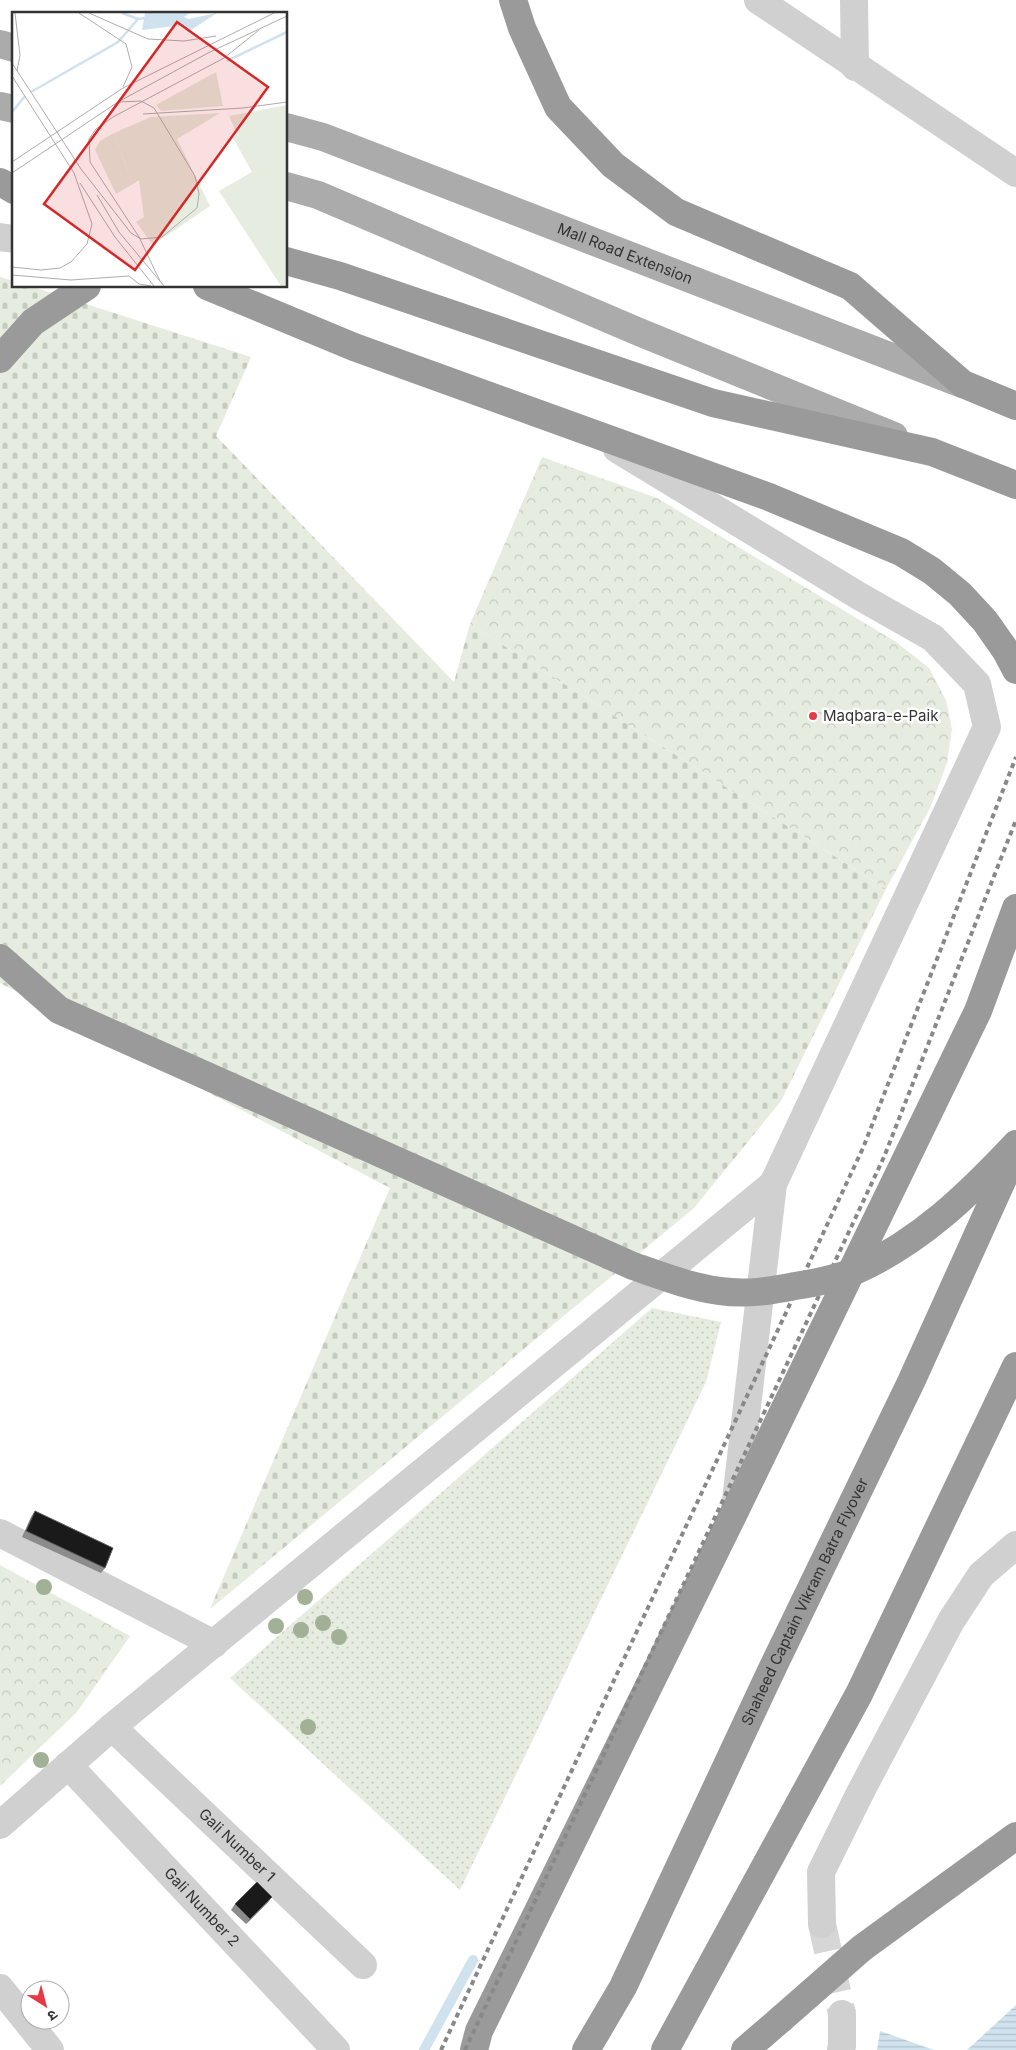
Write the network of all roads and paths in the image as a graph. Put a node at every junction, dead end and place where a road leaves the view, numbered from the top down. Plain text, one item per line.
1 (513, 0) edge
2 (758, 0) edge
3 (854, 0) edge
4 (855, 67) junction
5 (288, 128) edge
6 (1016, 173) edge
7 (0, 182) edge
8 (288, 187) edge
9 (12, 189) edge
10 (288, 263) edge
11 (84, 288) edge
12 (212, 288) edge
13 (0, 359) edge
14 (963, 384) junction
15 (1016, 406) edge
16 (588, 432) junction
17 (932, 452) junction
18 (1016, 485) edge
19 (1016, 670) edge
20 (1016, 908) edge
21 (0, 958) edge
22 (1016, 1144) edge
23 (1016, 1150) edge
24 (773, 1184) junction
25 (1016, 1366) edge
26 (734, 1513) junction
27 (0, 1533) edge
28 (1016, 1545) edge
29 (214, 1644) junction
30 (112, 1727) junction
31 (68, 1765) junction
32 (0, 1825) edge
33 (1016, 1836) edge
34 (822, 1924) tunnel mouth
35 (363, 1965) dead end
36 (0, 1988) edge
37 (842, 2014) tunnel mouth
38 (50, 2050) edge
39 (336, 2050) edge
40 (474, 2050) edge
41 (586, 2050) edge
42 (665, 2050) edge
43 (745, 2050) edge
44 (841, 2050) edge

1 - 14 highway
2 - 4 street
3 - 4 street
4 - 6 street
5 - 14 main road, Mall Road Extension
7 - 9 highway
8 - 17 main road
10 - 17 highway
11 - 13 highway
12 - 16 highway
14 - 15 highway
16 - 19 highway
16 - 24 street
17 - 18 highway
20 - 26 highway
21 - 22 highway, bridge
23 - 41 highway, Shaheed Captain Vikram Batra Flyover
24 - 26 street
24 - 29 street
25 - 42 highway
26 - 40 highway
27 - 29 street
28 - 34 street
29 - 30 street
30 - 31 street
30 - 35 street, Gali Number 1
31 - 32 street
31 - 39 street, Gali Number 2
33 - 43 highway, bridge
36 - 38 street
37 - 44 street

